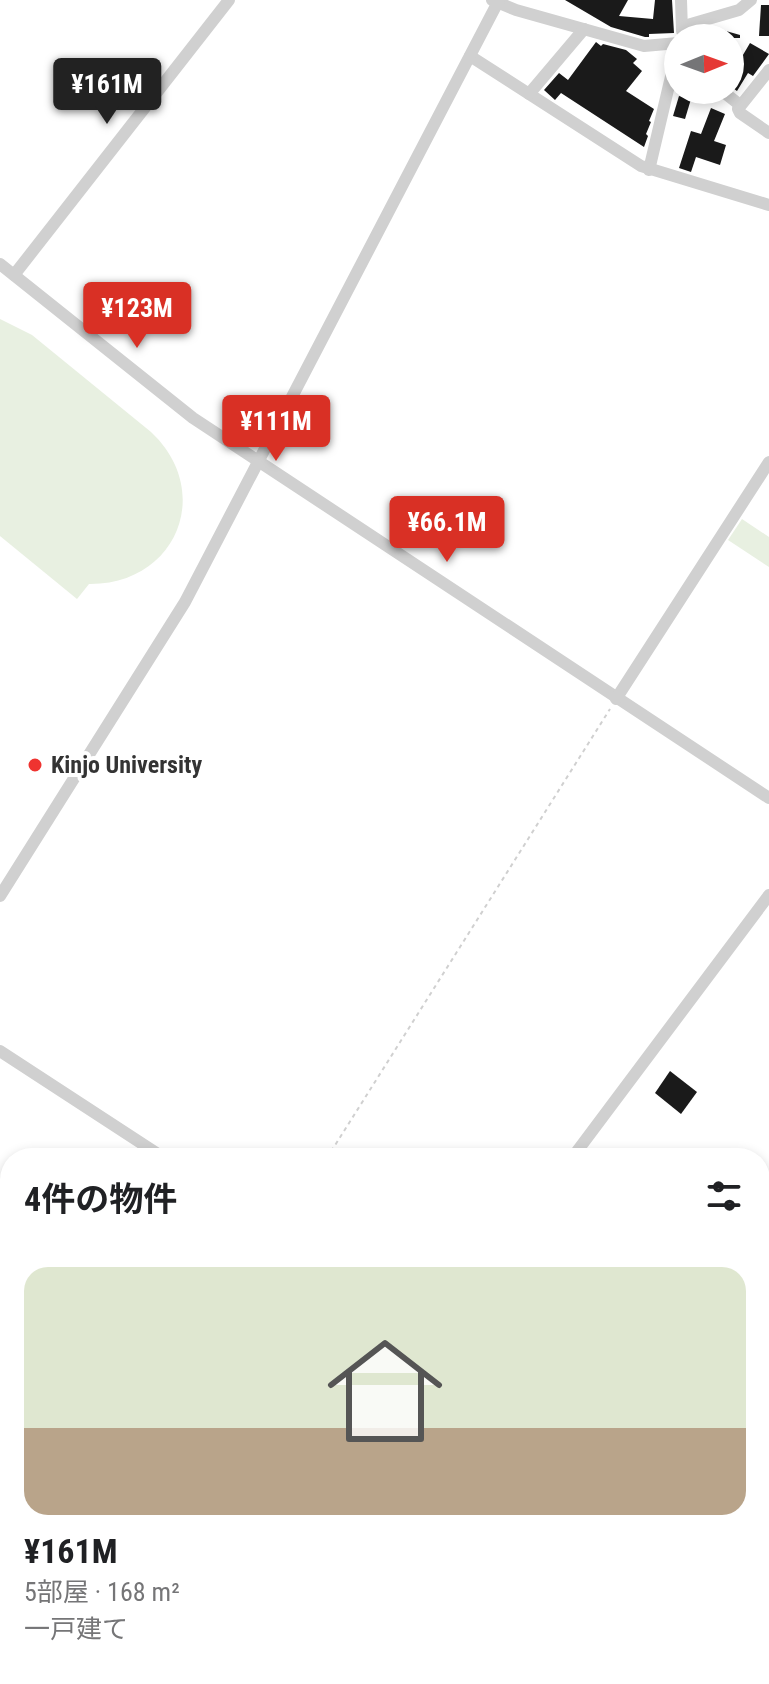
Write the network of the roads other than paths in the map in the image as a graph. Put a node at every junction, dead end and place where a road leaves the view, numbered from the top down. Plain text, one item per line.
1 (229, 0) edge
2 (681, 0) edge
3 (751, 0) edge
4 (496, 1) edge
5 (736, 5) edge
6 (680, 24) edge
7 (705, 24) edge
8 (584, 29) junction
9 (664, 42) edge
10 (470, 56) junction
11 (769, 70) edge
12 (529, 94) junction
13 (667, 104) edge
14 (740, 105) joint
15 (769, 133) edge
16 (649, 170) junction
17 (769, 205) edge
18 (0, 264) edge
19 (14, 275) junction
20 (256, 462) junction
21 (769, 462) edge
22 (616, 699) junction
23 (769, 798) edge
24 (769, 895) edge
25 (0, 896) edge
26 (0, 1051) edge
27 (149, 1148) edge
28 (579, 1148) edge

1 - 19 street
2 - 6 street
3 - 5 street
4 - 8 street
4 - 10 street
5 - 7 street
8 - 9 street
8 - 12 street
10 - 12 street
10 - 20 street
11 - 14 street
12 - 16 street
13 - 16 street
14 - 15 street
16 - 17 street
18 - 19 street
19 - 20 street
20 - 22 street
20 - 25 street
21 - 22 street
22 - 23 street
24 - 28 street
26 - 27 street

